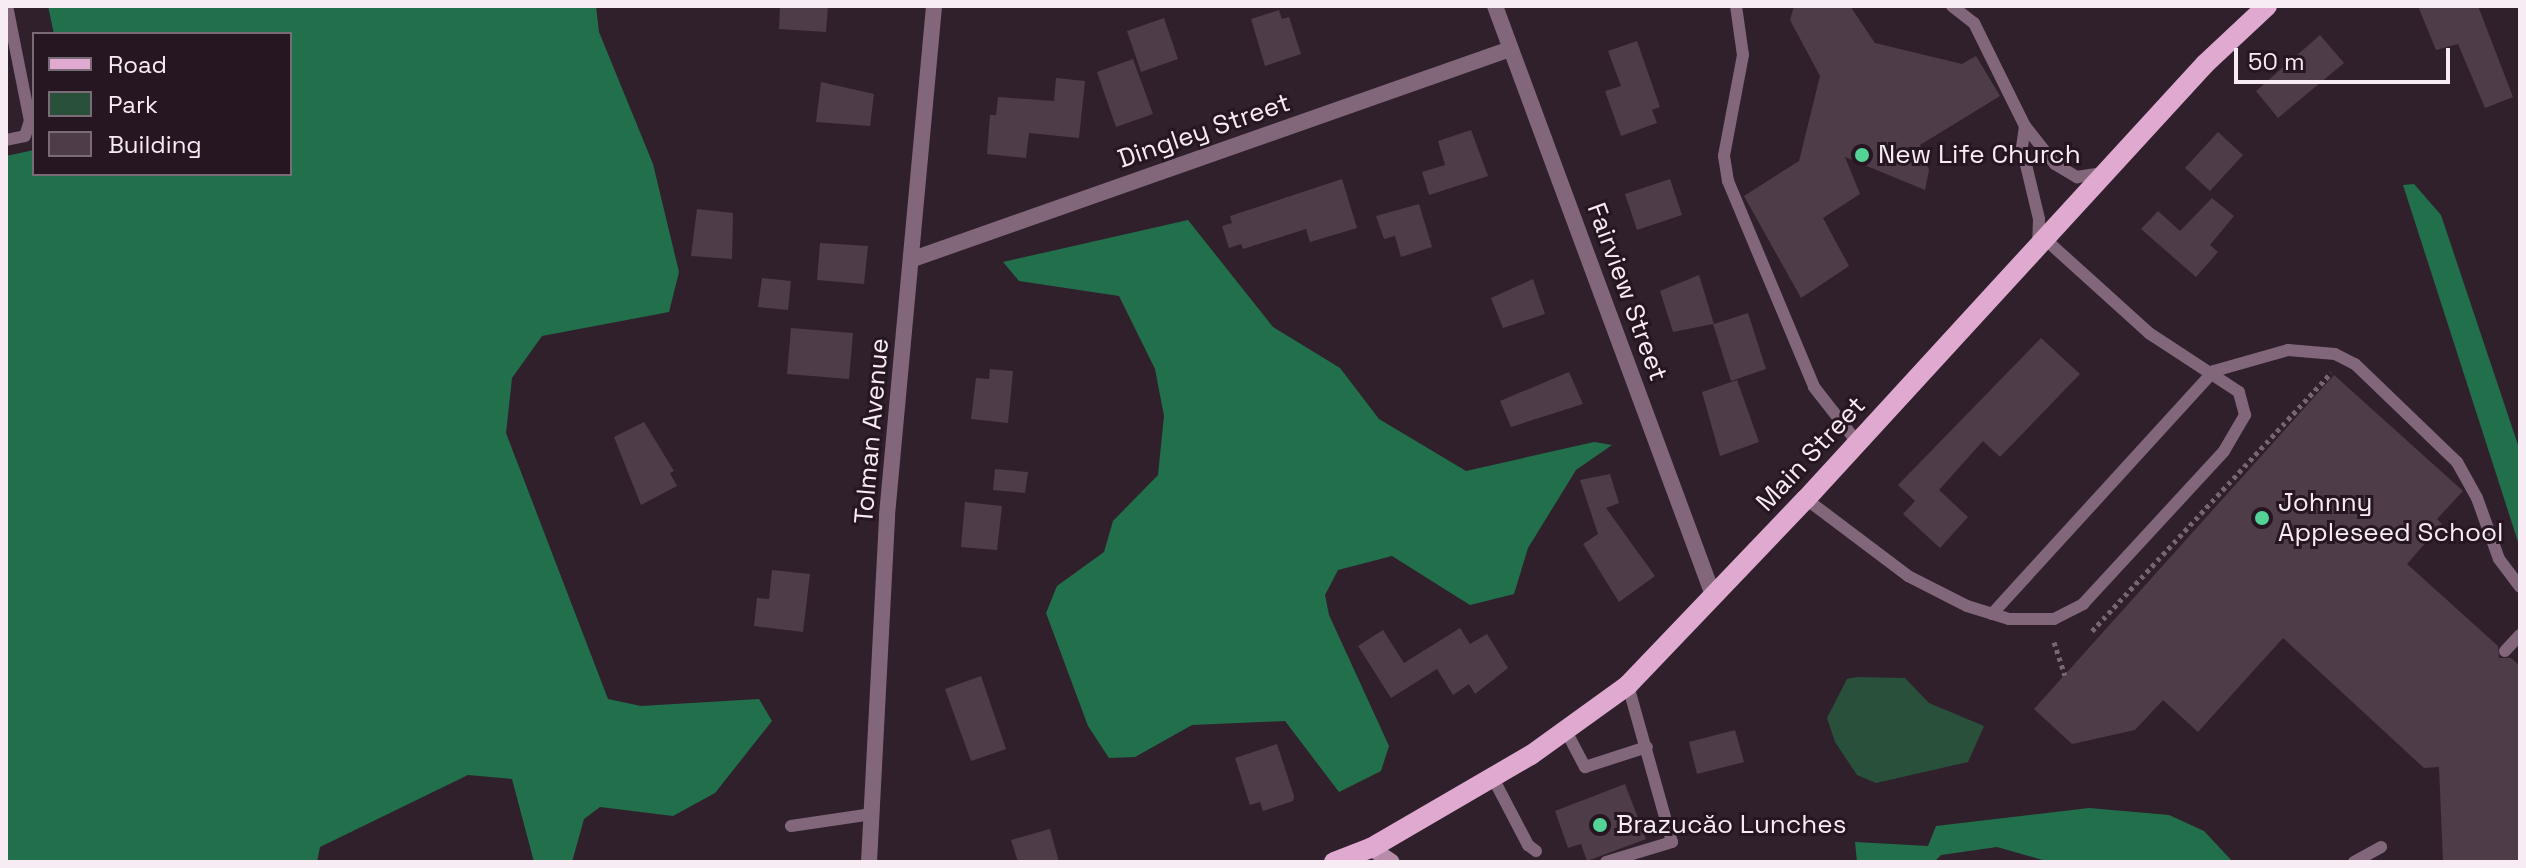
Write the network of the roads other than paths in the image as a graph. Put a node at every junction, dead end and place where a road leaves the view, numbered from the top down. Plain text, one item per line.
1 (934, 6) edge
2 (1495, 6) edge
3 (1736, 6) edge
4 (1952, 6) edge
5 (2267, 6) edge
6 (7, 10) edge
7 (1510, 49) junction
8 (2025, 126) junction
9 (6, 140) edge
10 (2108, 172) junction
11 (2041, 244) junction
12 (913, 259) junction
13 (2214, 371) junction
14 (1857, 442) junction
15 (1806, 499) junction
16 (2520, 587) edge
17 (1713, 595) junction
18 (1992, 614) junction
19 (2520, 635) edge
20 (2505, 651) dead end
21 (1628, 685) junction
22 (1566, 731) junction
23 (1647, 747) junction
24 (1493, 778) junction
25 (872, 814) junction
26 (791, 826) dead end
27 (2381, 847) dead end
28 (1371, 848) junction
29 (1536, 851) dead end
30 (869, 862) edge
31 (1334, 862) edge
32 (1392, 862) edge
33 (1606, 862) edge
34 (2354, 862) edge

1 - 12 street, Tolman Avenue
2 - 7 street, Fairview Street
3 - 14 lane
4 - 8 lane
5 - 10 main road, Main Street
6 - 9 lane
7 - 12 street, Dingley Street
7 - 17 street, Fairview Street
8 - 10 lane
8 - 11 lane
10 - 11 main road, Main Street
11 - 13 lane
11 - 14 main road, Main Street
12 - 25 street, Tolman Avenue
13 - 16 lane
13 - 18 lane
13 - 18 lane
14 - 15 main road, Main Street
15 - 17 main road, Main Street
15 - 18 lane
17 - 21 main road, Main Street
19 - 20 lane
21 - 22 main road, Main Street
21 - 23 lane
22 - 23 lane
22 - 24 main road, Main Street
23 - 33 lane
24 - 28 main road, Main Street
24 - 29 lane
25 - 26 lane
25 - 30 street, Tolman Avenue
27 - 34 lane
28 - 31 main road, Main Street
28 - 32 main road

